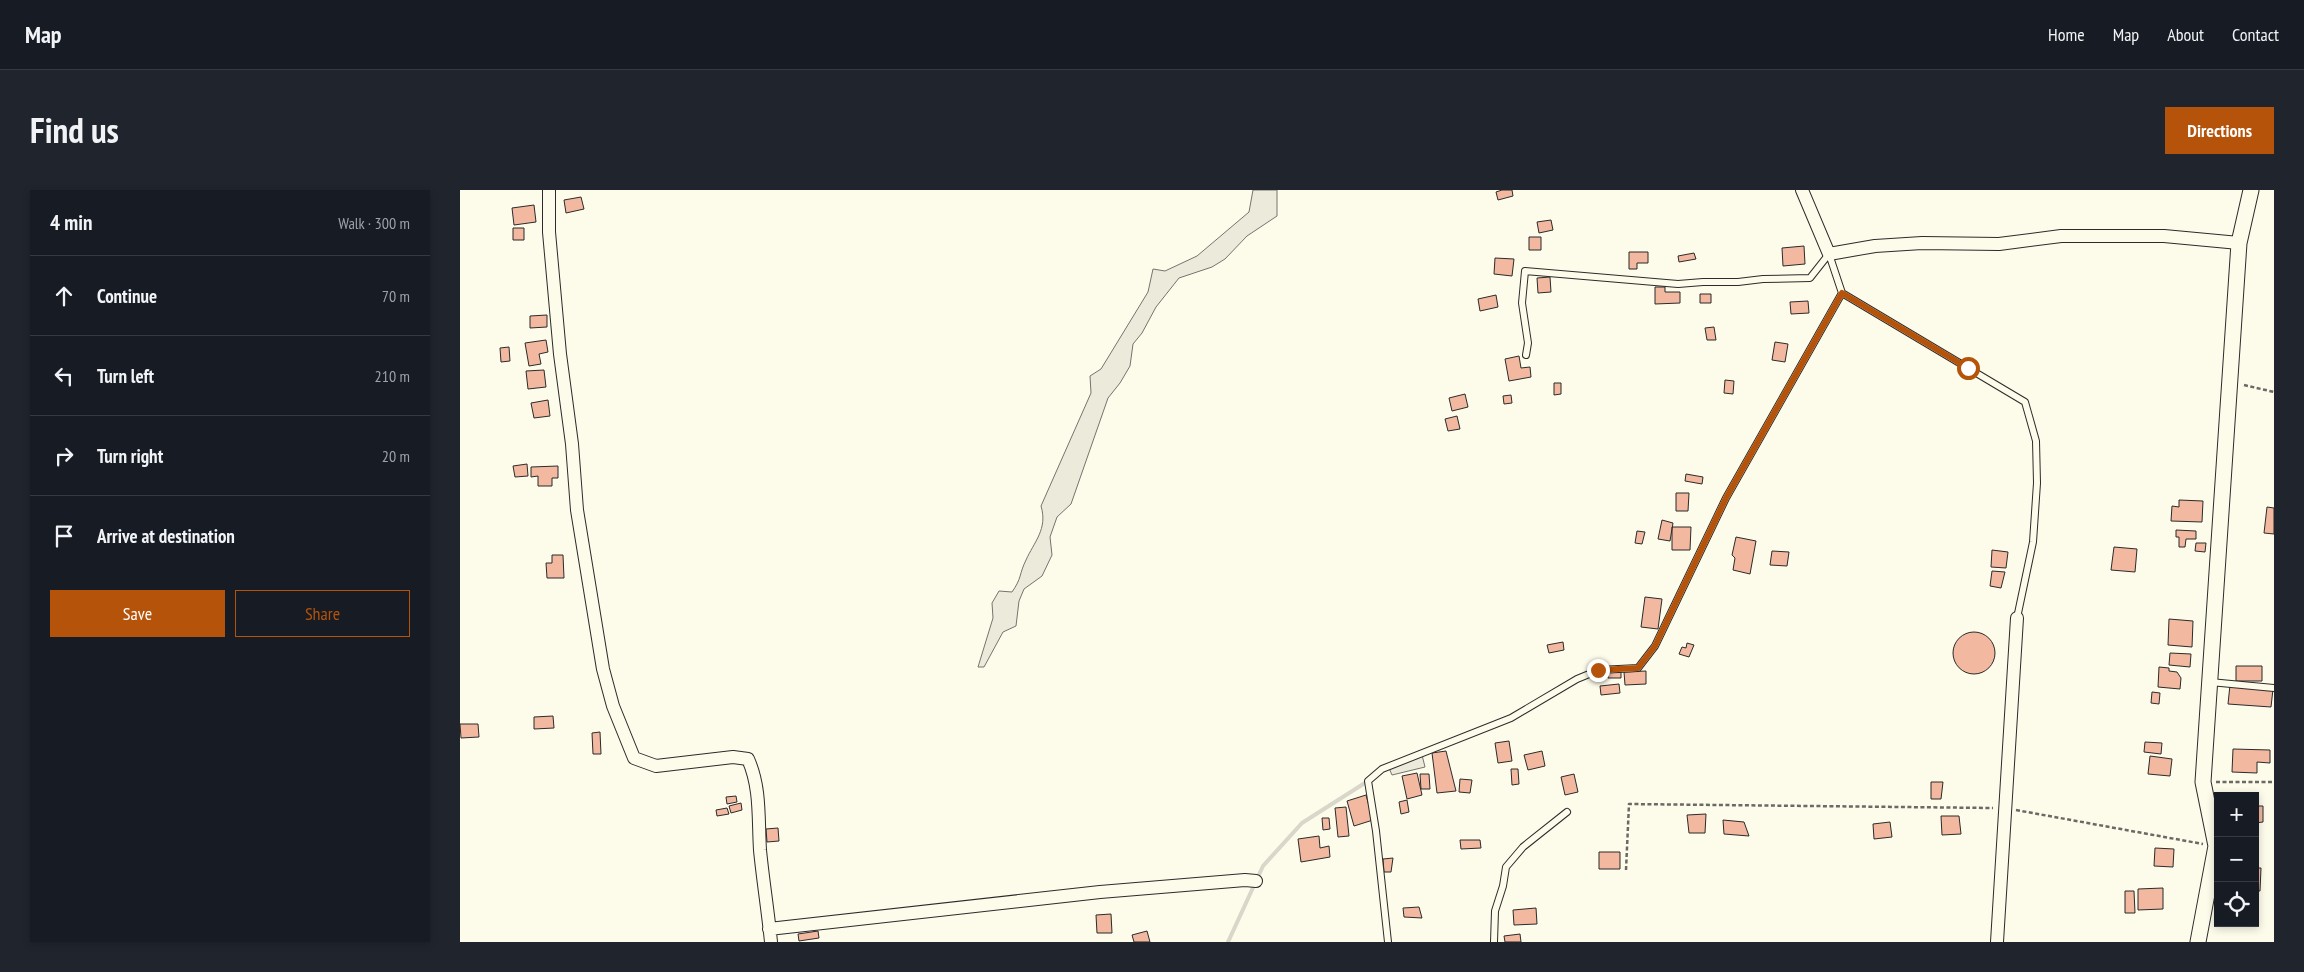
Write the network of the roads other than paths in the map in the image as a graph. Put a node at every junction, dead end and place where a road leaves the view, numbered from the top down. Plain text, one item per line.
1 (549, 190) edge
2 (1802, 190) edge
3 (2251, 190) edge
4 (2239, 243) junction
5 (1828, 254) junction
6 (1842, 293) junction
7 (1526, 356) dead end
8 (2017, 618) joint
9 (2210, 682) junction
10 (2274, 688) edge
11 (1567, 812) dead end
12 (1256, 881) dead end
13 (770, 929) junction
14 (771, 942) edge
15 (1388, 942) edge
16 (1494, 942) edge
17 (1997, 942) edge
18 (2198, 942) edge

1 - 13 street
2 - 5 street
3 - 4 street
4 - 5 street
4 - 9 street
5 - 6 lane
5 - 7 lane
6 - 8 lane
6 - 15 lane
8 - 17 street
9 - 10 lane
9 - 18 street
11 - 16 lane
12 - 13 street
13 - 14 street

